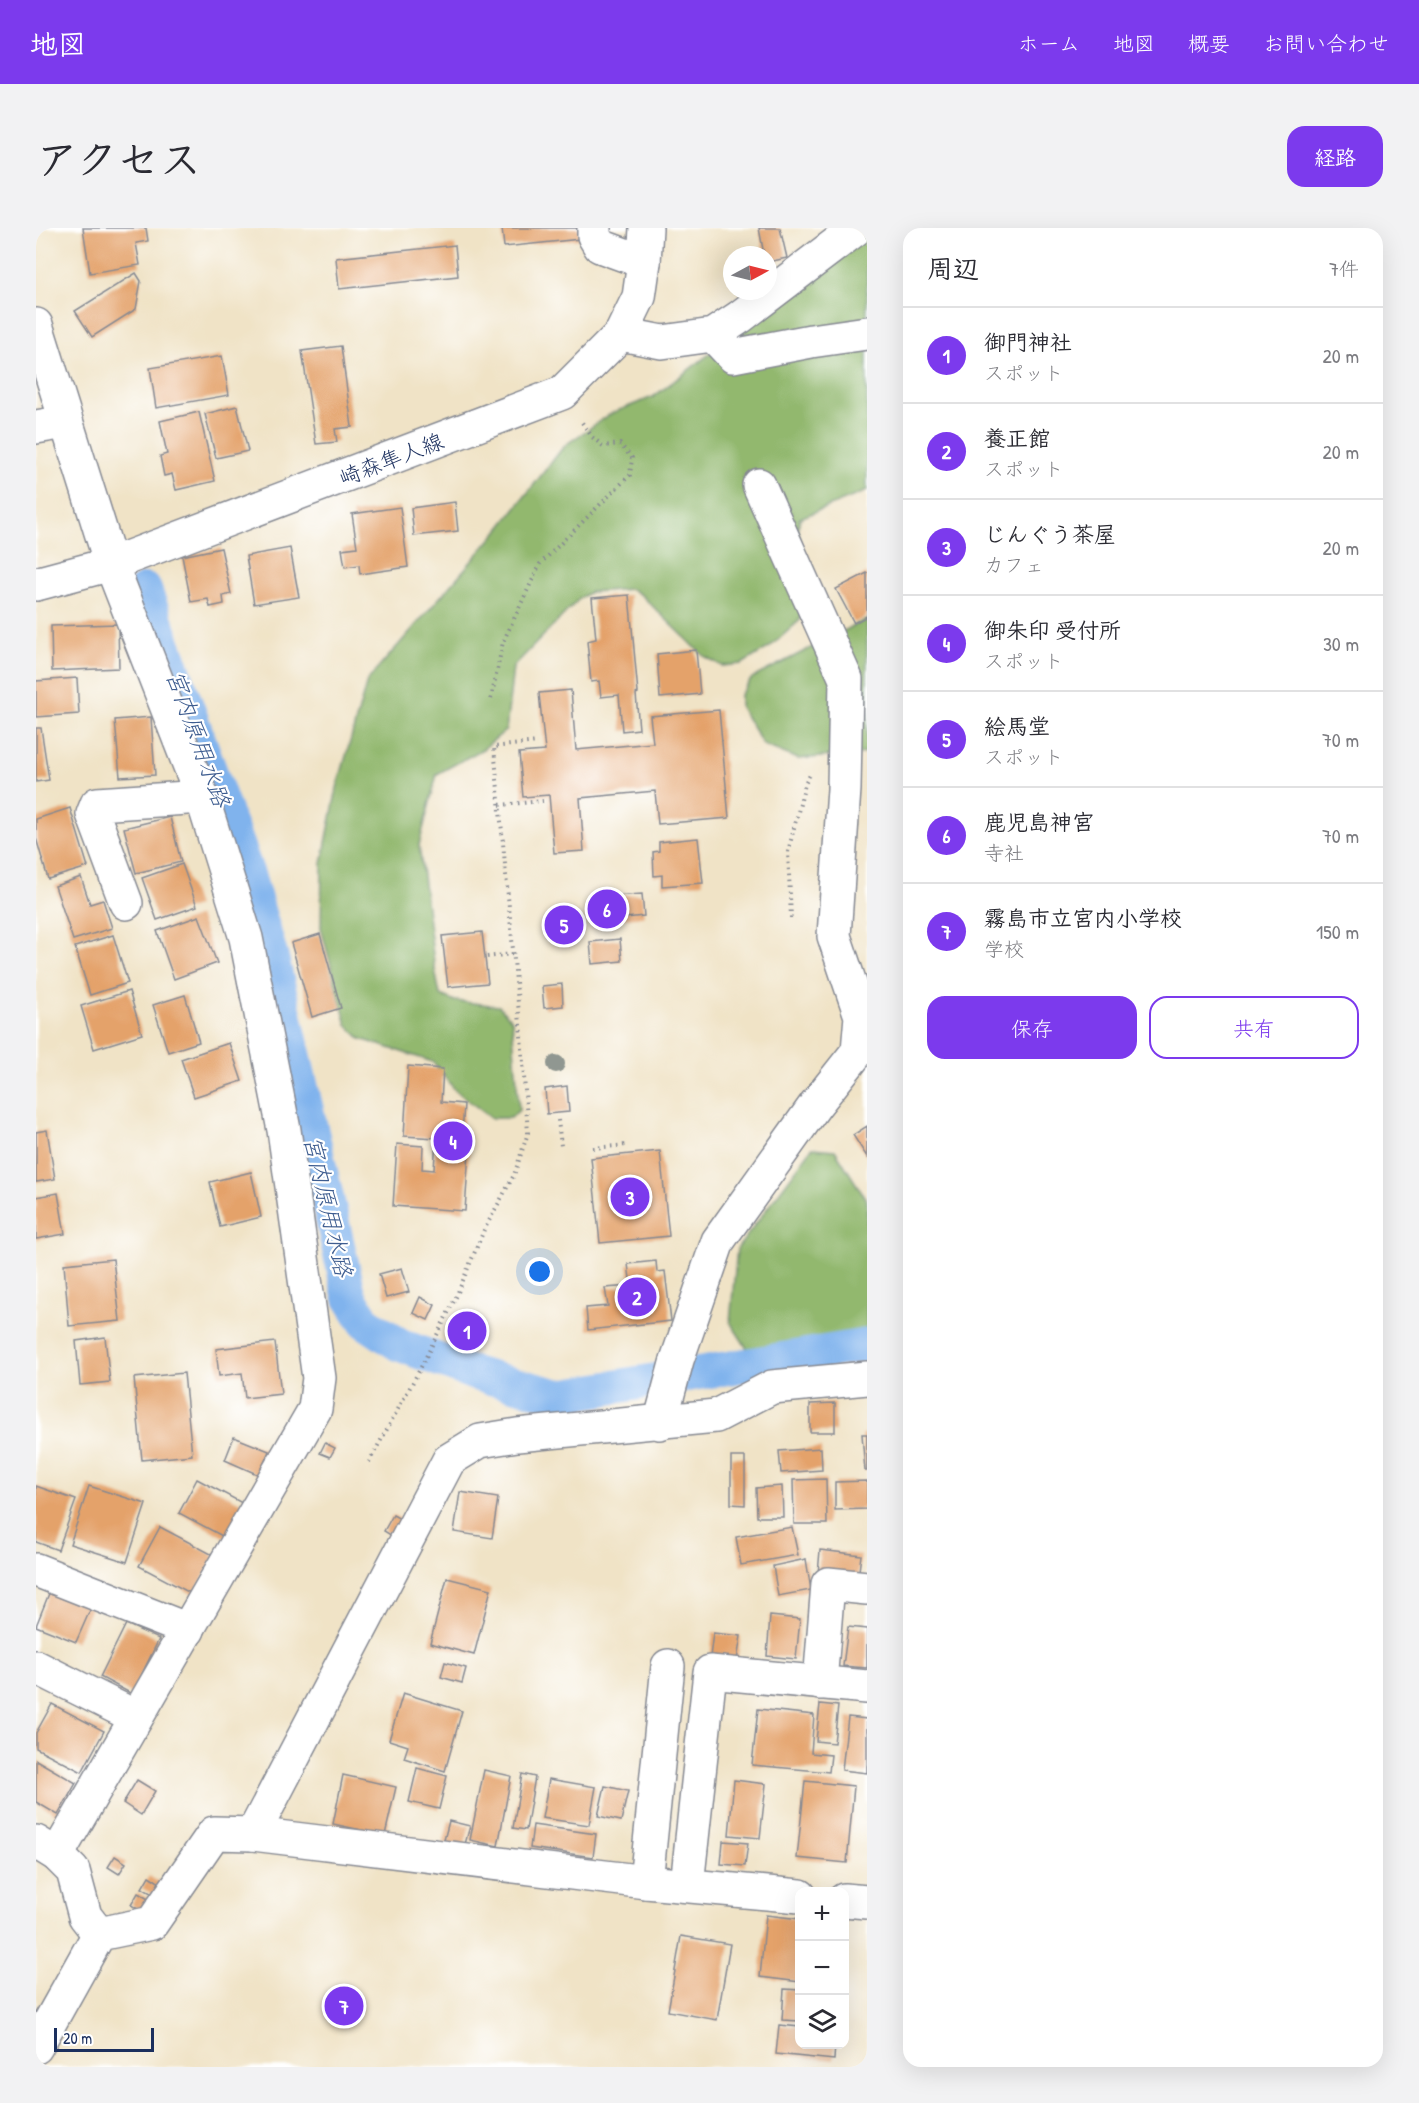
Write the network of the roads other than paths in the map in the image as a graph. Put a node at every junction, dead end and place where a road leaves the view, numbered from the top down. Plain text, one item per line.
1 (594, 228) edge
2 (646, 228) edge
3 (857, 228) edge
4 (644, 262) junction
5 (36, 325) edge
6 (867, 333) edge
7 (621, 334) junction
8 (713, 334) junction
9 (51, 424) edge
10 (759, 485) dead end
11 (111, 564) junction
12 (36, 584) edge
13 (202, 797) junction
14 (126, 903) dead end
15 (867, 1378) edge
16 (663, 1414) junction
17 (36, 1570) edge
18 (867, 1588) edge
19 (188, 1630) junction
20 (668, 1666) dead end
21 (36, 1667) edge
22 (820, 1683) junction
23 (867, 1687) edge
24 (136, 1717) junction
25 (253, 1834) junction
26 (47, 1849) edge
27 (646, 1882) junction
28 (687, 1885) junction
29 (795, 1896) edge
30 (849, 1900) edge
31 (867, 1902) edge
32 (99, 1935) junction
33 (36, 2047) edge

1 - 4 street
2 - 4 street, 崎森隼人線
3 - 8 street
4 - 7 street, 崎森隼人線
5 - 9 street
6 - 8 street
7 - 8 street
7 - 11 street, 崎森隼人線
9 - 11 street
10 - 16 street
11 - 12 street, 崎森隼人線
11 - 13 street
13 - 14 street
13 - 19 street
15 - 16 street
16 - 25 street
17 - 19 street
18 - 22 street
19 - 24 street
20 - 27 street
21 - 24 street
22 - 23 street
22 - 28 street
24 - 26 street
25 - 27 street
25 - 32 street
26 - 32 street
27 - 28 street
28 - 29 street
30 - 31 street
32 - 33 street

